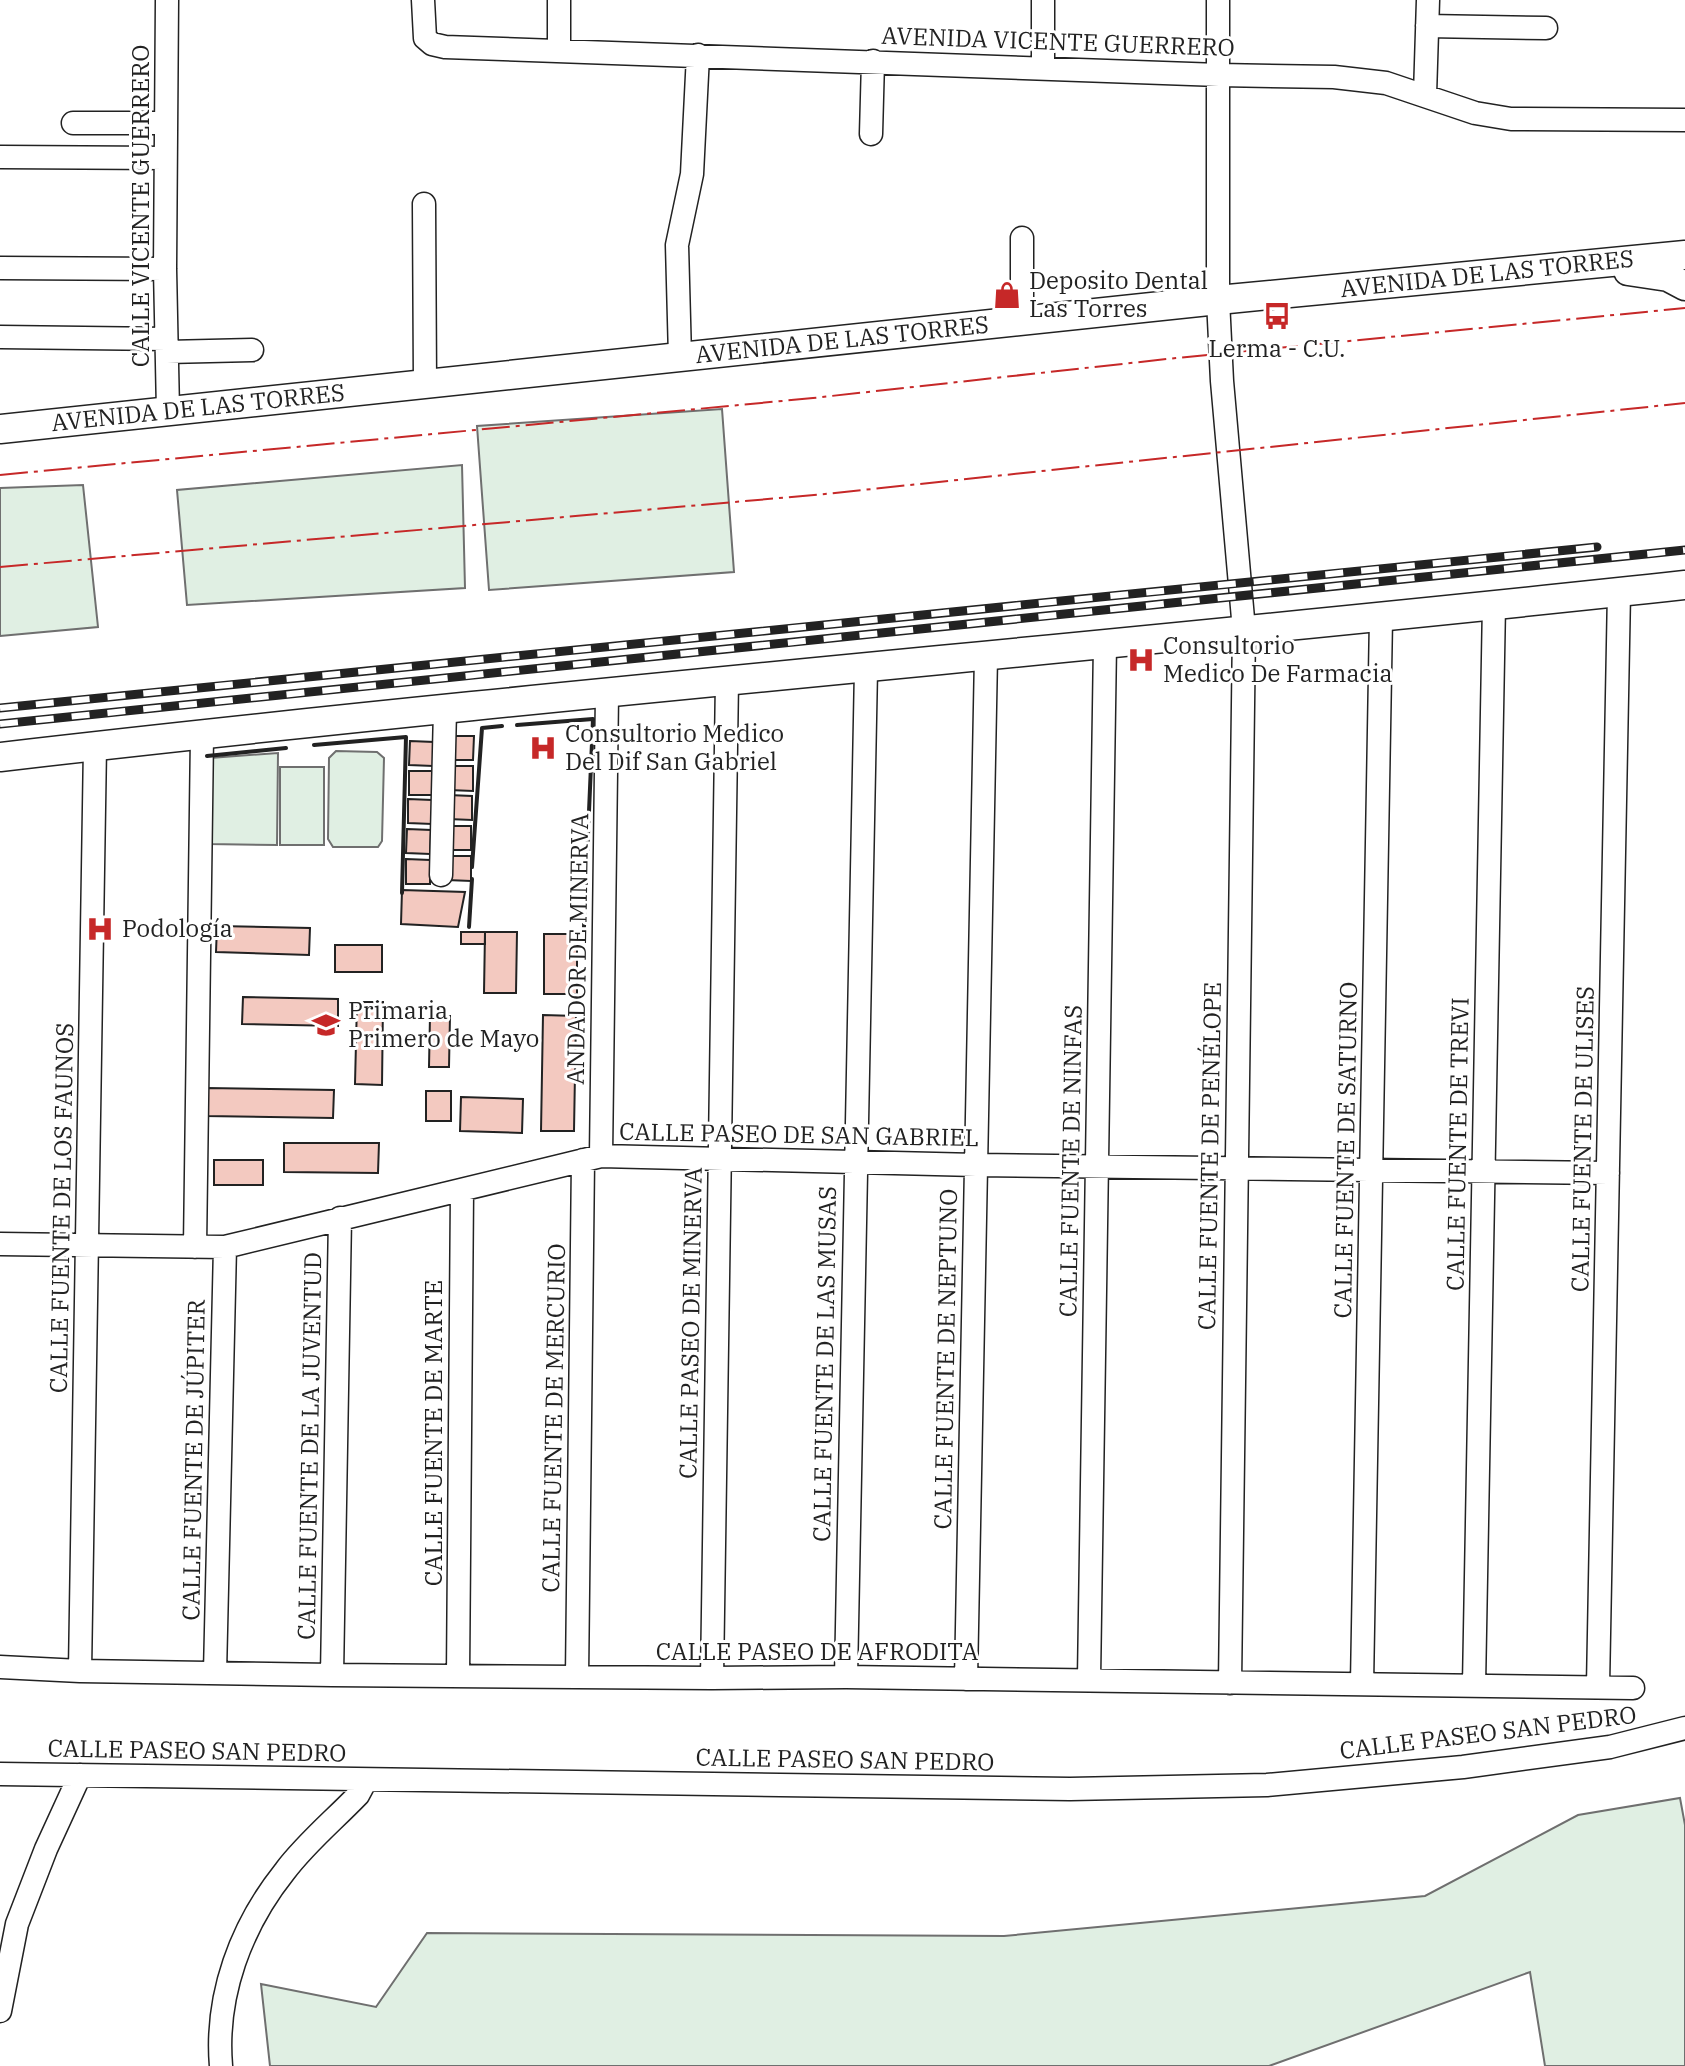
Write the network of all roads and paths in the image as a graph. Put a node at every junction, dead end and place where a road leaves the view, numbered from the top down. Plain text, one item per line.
1 (167, 0) edge
2 (423, 0) edge
3 (559, 0) edge
4 (1043, 0) edge
5 (1218, 0) edge
6 (1428, 0) edge
7 (1427, 26) junction
8 (1546, 28) dead end
9 (559, 50) junction
10 (698, 55) junction
11 (873, 61) junction
12 (1043, 67) junction
13 (1219, 75) junction
14 (1425, 95) junction
15 (1685, 120) edge
16 (73, 123) dead end
17 (165, 123) junction
18 (871, 134) dead end
19 (0, 157) edge
20 (165, 158) junction
21 (424, 204) dead end
22 (1022, 238) dead end
23 (1685, 255) edge
24 (1588, 264) junction
25 (0, 268) edge
26 (165, 269) junction
27 (1685, 286) edge
28 (1218, 300) junction
29 (1022, 321) junction
30 (0, 337) edge
31 (167, 346) junction
32 (252, 350) dead end
33 (680, 357) junction
34 (425, 384) junction
35 (168, 411) junction
36 (0, 429) edge
37 (1684, 584) edge
38 (1619, 592) junction
39 (1494, 604) junction
40 (1381, 618) junction
41 (1244, 630) junction
42 (1105, 644) junction
43 (986, 656) junction
44 (866, 669) junction
45 (727, 680) junction
46 (607, 694) junction
47 (445, 710) junction
48 (202, 736) junction
49 (95, 746) junction
50 (0, 757) edge
51 (441, 875) dead end
52 (720, 1157) junction
53 (592, 1158) junction
54 (855, 1161) junction
55 (976, 1165) junction
56 (1096, 1167) junction
57 (1236, 1167) junction
58 (1372, 1171) junction
59 (1484, 1171) junction
60 (1608, 1173) junction
61 (462, 1191) junction
62 (340, 1218) junction
63 (0, 1244) edge
64 (87, 1246) junction
65 (195, 1247) junction
66 (225, 1247) junction
67 (0, 1667) edge
68 (80, 1671) junction
69 (215, 1673) junction
70 (332, 1675) junction
71 (458, 1675) junction
72 (577, 1677) junction
73 (846, 1677) junction
74 (712, 1678) junction
75 (966, 1679) junction
76 (1089, 1679) junction
77 (1230, 1683) junction
78 (1362, 1684) junction
79 (1474, 1685) junction
80 (1598, 1686) junction
81 (1633, 1688) dead end
82 (1685, 1728) edge
83 (0, 1774) edge
84 (80, 1775) junction
85 (366, 1780) junction
86 (0, 2011) edge
87 (221, 2066) edge

1 - 17 street, CALLE VICENTE GUERRERO
2 - 9 street, AVENIDA VICENTE GUERRERO
3 - 9 street
4 - 12 street
5 - 13 street, CALLE FUENTE DE PENÉLOPE
6 - 7 street
7 - 8 street
7 - 14 street
9 - 10 street, AVENIDA VICENTE GUERRERO
10 - 11 street, AVENIDA VICENTE GUERRERO
10 - 33 street
11 - 12 street, AVENIDA VICENTE GUERRERO
11 - 18 street
12 - 13 street, AVENIDA VICENTE GUERRERO
13 - 14 street, AVENIDA VICENTE GUERRERO
13 - 28 street, CALLE FUENTE DE PENÉLOPE
14 - 15 street, AVENIDA VICENTE GUERRERO
16 - 17 street
17 - 20 street, CALLE VICENTE GUERRERO
19 - 20 street
20 - 26 street, CALLE VICENTE GUERRERO
21 - 34 street
22 - 29 street
23 - 24 main road, AVENIDA DE LAS TORRES
24 - 27 main road
24 - 28 main road, AVENIDA DE LAS TORRES
25 - 26 street
26 - 31 street, CALLE VICENTE GUERRERO
28 - 29 main road, AVENIDA DE LAS TORRES
28 - 41 street, CALLE FUENTE DE PENÉLOPE
29 - 33 main road, AVENIDA DE LAS TORRES
30 - 31 street
31 - 32 street
31 - 35 street, CALLE VICENTE GUERRERO
33 - 34 main road, AVENIDA DE LAS TORRES
34 - 35 main road, AVENIDA DE LAS TORRES
35 - 36 main road, AVENIDA DE LAS TORRES
37 - 38 main road
38 - 39 main road
38 - 60 street, CALLE FUENTE DE ULISES
39 - 40 main road
39 - 59 street, CALLE FUENTE DE TREVI
40 - 41 main road
40 - 58 street, CALLE FUENTE DE SATURNO
41 - 42 main road
41 - 57 street, CALLE FUENTE DE PENÉLOPE
42 - 43 main road
42 - 56 street, CALLE FUENTE DE NINFAS
43 - 44 main road
43 - 55 street, CALLE FUENTE DE NEPTUNO
44 - 45 main road
44 - 54 street, CALLE FUENTE DE LAS MUSAS
45 - 46 main road
45 - 52 street, CALLE PASEO DE MINERVA
46 - 47 main road
46 - 53 street, ANDADOR DE MINERVA
47 - 48 main road
47 - 51 street
48 - 49 main road
48 - 65 street
49 - 50 main road
49 - 64 street, CALLE FUENTE DE LOS FAUNOS
52 - 53 street, CALLE PASEO DE SAN GABRIEL
52 - 54 street, CALLE PASEO DE SAN GABRIEL
52 - 74 street, CALLE PASEO DE MINERVA
53 - 61 street, CALLE PASEO DE SAN GABRIEL
53 - 72 street, CALLE FUENTE DE MERCURIO
54 - 55 street, CALLE PASEO DE SAN GABRIEL
54 - 73 street, CALLE FUENTE DE LAS MUSAS
55 - 56 street, CALLE PASEO DE SAN GABRIEL
55 - 75 street, CALLE FUENTE DE NEPTUNO
56 - 57 street, CALLE PASEO DE SAN GABRIEL
56 - 76 street, CALLE FUENTE DE NINFAS
57 - 58 street, CALLE PASEO DE SAN GABRIEL
57 - 77 street, CALLE FUENTE DE PENÉLOPE
58 - 59 street, CALLE PASEO DE SAN GABRIEL
58 - 78 street, CALLE FUENTE DE SATURNO
59 - 60 street, CALLE PASEO DE SAN GABRIEL
59 - 79 street, CALLE FUENTE DE TREVI
60 - 80 street, CALLE FUENTE DE ULISES
61 - 62 street, CALLE PASEO DE SAN GABRIEL
61 - 71 street, CALLE FUENTE DE MARTE
62 - 66 street, CALLE PASEO DE SAN GABRIEL
62 - 70 street, CALLE FUENTE DE LA JUVENTUD
63 - 64 street, CALLE PASEO DE SAN GABRIEL
64 - 65 street, CALLE PASEO DE SAN GABRIEL
64 - 68 street, CALLE FUENTE DE LOS FAUNOS
65 - 66 street, CALLE PASEO DE SAN GABRIEL
66 - 69 street, CALLE FUENTE DE JÚPITER
67 - 68 street, CALLE PASEO DE AFRODITA
68 - 69 street, CALLE PASEO DE AFRODITA
69 - 70 street, CALLE PASEO DE AFRODITA
70 - 71 street, CALLE PASEO DE AFRODITA
71 - 72 street, CALLE PASEO DE AFRODITA
72 - 74 street, CALLE PASEO DE AFRODITA
73 - 74 street, CALLE PASEO DE AFRODITA
73 - 75 street, CALLE PASEO DE AFRODITA
75 - 76 street, CALLE PASEO DE AFRODITA
76 - 77 street, CALLE PASEO DE AFRODITA
77 - 78 street, CALLE PASEO DE AFRODITA
78 - 79 street, CALLE PASEO DE AFRODITA
79 - 80 street, CALLE PASEO DE AFRODITA
80 - 81 street, CALLE PASEO DE AFRODITA
82 - 85 street, CALLE PASEO SAN PEDRO
83 - 84 street, CALLE PASEO SAN PEDRO
84 - 85 street, CALLE PASEO SAN PEDRO
84 - 86 street
85 - 87 street

